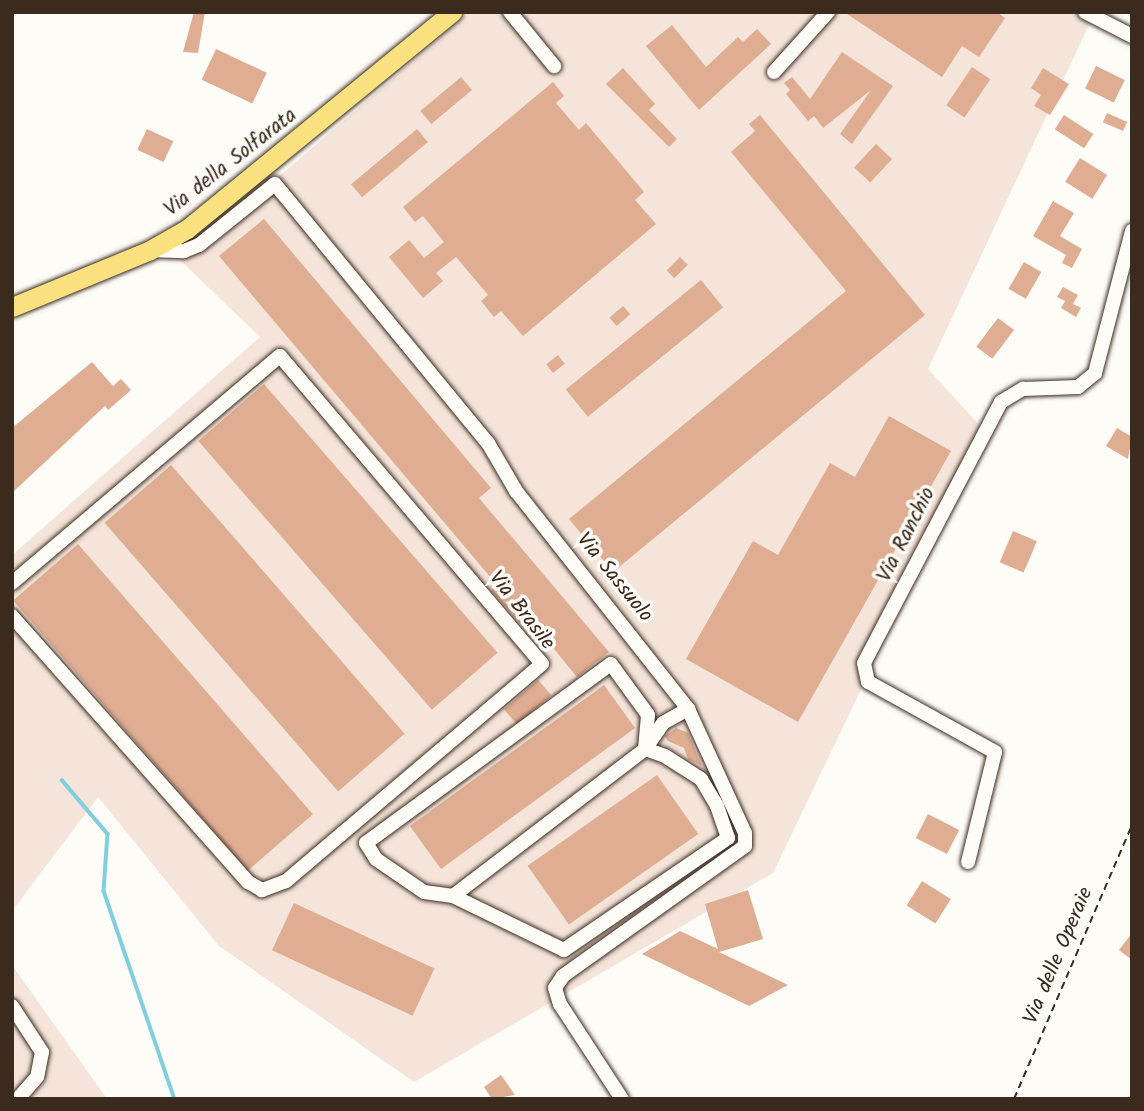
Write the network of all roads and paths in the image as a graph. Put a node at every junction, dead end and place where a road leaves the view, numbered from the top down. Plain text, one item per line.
1 (452, 12) edge
2 (510, 12) edge
3 (828, 12) edge
4 (1085, 12) edge
5 (1132, 36) edge
6 (554, 66) dead end
7 (774, 72) dead end
8 (1132, 231) edge
9 (150, 250) junction
10 (12, 307) edge
11 (12, 583) edge
12 (12, 616) edge
13 (688, 709) junction
14 (645, 749) junction
15 (1132, 825) edge
16 (968, 862) dead end
17 (453, 896) junction
18 (12, 1006) edge
19 (18, 1099) edge
20 (622, 1099) edge
21 (1014, 1099) edge

1 - 9 main road, Via della Solfarata
2 - 6 street
3 - 7 street
4 - 5 street
8 - 16 street, Via Ranchio
9 - 10 main road, Via della Solfarata
9 - 13 street, Via Sassuolo
11 - 12 street, Via Brasile
13 - 14 street
13 - 20 street, Via Sassuolo
14 - 17 street
14 - 17 street
14 - 17 street
15 - 21 path, Via delle Operaie
18 - 19 street

